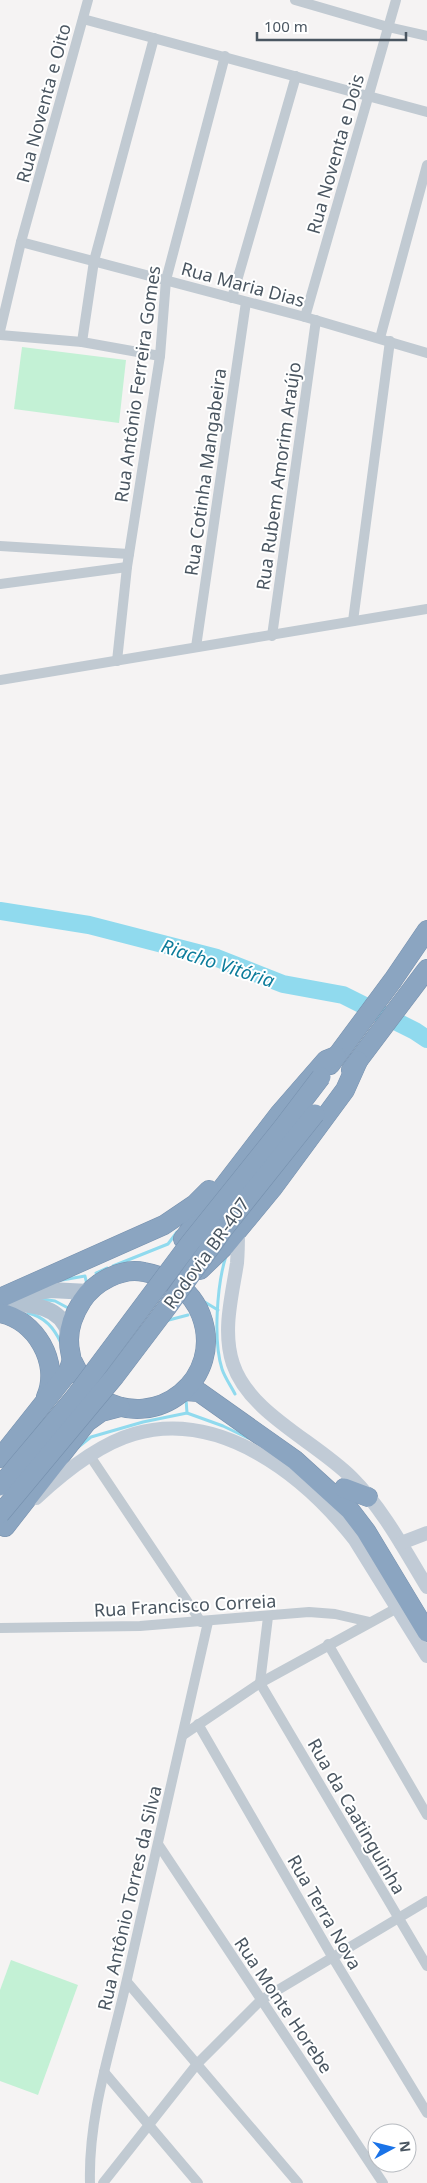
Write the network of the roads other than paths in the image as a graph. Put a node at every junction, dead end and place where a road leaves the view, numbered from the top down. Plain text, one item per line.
1 (88, 0) edge
2 (295, 0) edge
3 (396, 0) edge
4 (319, 3) edge
5 (83, 19) junction
6 (388, 27) junction
7 (427, 36) edge
8 (154, 38) junction
9 (225, 56) junction
10 (296, 76) junction
11 (369, 96) junction
12 (427, 112) edge
13 (427, 165) edge
14 (21, 242) junction
15 (94, 262) junction
16 (166, 280) junction
17 (232, 298) junction
18 (246, 302) junction
19 (305, 317) junction
20 (316, 320) junction
21 (0, 333) edge
22 (385, 340) junction
23 (82, 342) junction
24 (427, 353) edge
25 (160, 356) junction
26 (0, 546) edge
27 (129, 554) junction
28 (127, 567) junction
29 (0, 584) edge
30 (427, 609) edge
31 (353, 621) junction
32 (272, 636) junction
33 (196, 647) junction
34 (117, 661) junction
35 (0, 680) edge
36 (427, 930) edge
37 (427, 969) edge
38 (336, 1056) junction
39 (362, 1056) junction
40 (244, 1159) junction
41 (238, 1229) junction
42 (149, 1273) junction
43 (89, 1292) junction
44 (0, 1299) edge
45 (197, 1305) junction
46 (0, 1306) edge
47 (0, 1313) edge
48 (69, 1340) junction
49 (73, 1362) junction
50 (202, 1364) junction
51 (185, 1391) junction
52 (43, 1402) junction
53 (120, 1407) junction
54 (90, 1456) junction
55 (0, 1458) edge
56 (0, 1486) edge
57 (344, 1488) junction
58 (368, 1497) junction
59 (2, 1525) edge
60 (427, 1533) edge
61 (401, 1543) junction
62 (427, 1587) edge
63 (412, 1609) edge
64 (268, 1617) junction
65 (205, 1622) junction
66 (370, 1622) junction
67 (0, 1628) edge
68 (328, 1644) junction
69 (425, 1645) edge
70 (260, 1683) junction
71 (198, 1724) junction
72 (183, 1735) junction
73 (427, 1814) edge
74 (158, 1844) junction
75 (427, 1901) edge
76 (398, 1918) junction
77 (333, 1958) junction
78 (427, 1966) edge
79 (127, 1982) junction
80 (261, 2000) junction
81 (196, 2064) junction
82 (104, 2072) junction
83 (427, 2113) edge
84 (148, 2123) junction
85 (90, 2183) edge
86 (102, 2183) edge
87 (198, 2183) edge
88 (298, 2183) edge
89 (383, 2183) edge

1 - 5 street, Rua Noventa e Oito
2 - 4 street
3 - 6 street, Rua Noventa e Dois
4 - 6 street
5 - 8 street
5 - 14 street, Rua Noventa e Oito
6 - 7 street
6 - 11 street, Rua Noventa e Dois
8 - 9 street
8 - 15 street
9 - 10 street
9 - 16 street, Rua Antônio Ferreira Gomes
10 - 11 street
10 - 17 street
11 - 12 street
11 - 19 street, Rua Noventa e Dois
13 - 22 street
14 - 15 street, Rua Maria Dias
14 - 21 street, Rua Noventa e Oito
15 - 16 street, Rua Maria Dias
15 - 23 street
16 - 17 street, Rua Maria Dias
16 - 25 street, Rua Antônio Ferreira Gomes
17 - 18 street, Rua Maria Dias
18 - 19 street, Rua Maria Dias
18 - 33 street, Rua Cotinha Mangabeira
19 - 20 street, Rua Maria Dias
20 - 22 street, Rua Maria Dias
20 - 32 street, Rua Rubem Amorim Araújo
21 - 23 street
22 - 24 street, Rua Maria Dias
22 - 31 street
23 - 25 street
25 - 27 street, Rua Antônio Ferreira Gomes
26 - 27 street
27 - 28 street, Rua Antônio Ferreira Gomes
28 - 29 street
28 - 34 street, Rua Antônio Ferreira Gomes
30 - 31 street
31 - 32 street
32 - 33 street
33 - 34 street
34 - 35 street
36 - 38 highway, Rodovia BR-407
37 - 39 highway, Rodovia BR-407
38 - 40 highway
38 - 56 highway, Rodovia BR-407, bridge
39 - 41 highway
39 - 59 highway, Rodovia BR-407, bridge
40 - 42 highway
40 - 44 highway
41 - 45 highway
41 - 58 main road
42 - 43 highway
42 - 45 highway
43 - 44 main road
43 - 48 highway
45 - 50 highway
46 - 48 main road
47 - 52 highway
48 - 49 highway
49 - 52 highway
49 - 53 highway
50 - 51 highway
50 - 57 highway
51 - 53 highway
51 - 63 highway
52 - 55 highway
53 - 59 highway
54 - 59 main road
54 - 63 main road
54 - 65 street
57 - 58 highway
57 - 63 highway
58 - 61 main road
60 - 61 main road
61 - 62 main road
63 - 66 street
63 - 69 highway
64 - 65 street, Rua Francisco Correia
64 - 66 street, Rua Francisco Correia
64 - 70 street
65 - 67 street, Rua Francisco Correia
65 - 72 street, Rua Antônio Torres da Silva
66 - 68 street
68 - 70 street
68 - 73 street
70 - 71 street
70 - 76 street, Rua da Caatinguinha
71 - 72 street
71 - 77 street, Rua Terra Nova
72 - 74 street, Rua Antônio Torres da Silva
74 - 79 street, Rua Antônio Torres da Silva
74 - 80 street, Rua Monte Horebe
75 - 76 street
76 - 77 street
76 - 78 street, Rua da Caatinguinha
77 - 80 street
77 - 83 street, Rua Terra Nova
79 - 81 street
79 - 82 street, Rua Antônio Torres da Silva
80 - 81 street
80 - 89 street, Rua Monte Horebe
81 - 84 street
81 - 88 street
82 - 84 street
82 - 85 street, Rua Antônio Torres da Silva
84 - 86 street
84 - 87 street

